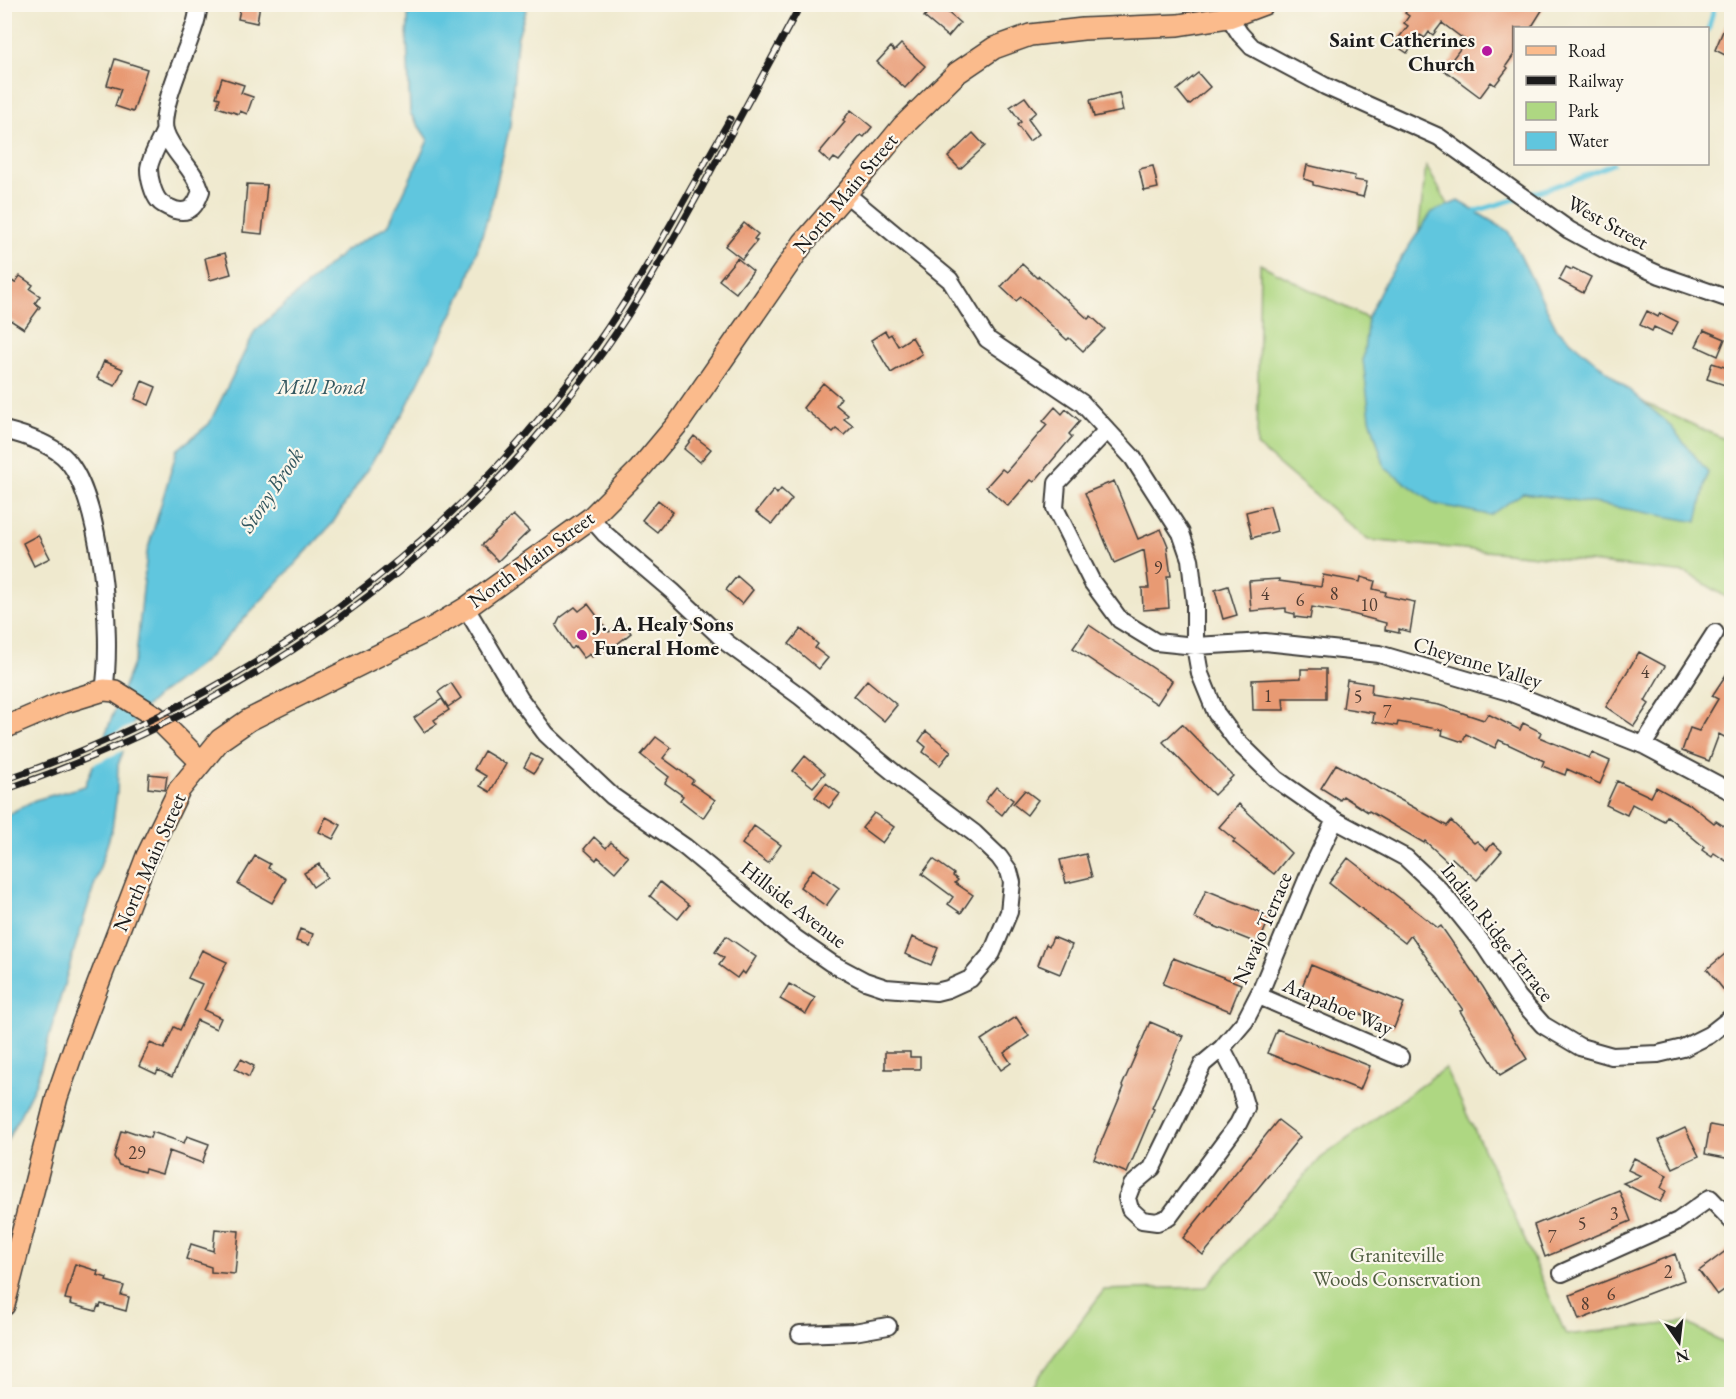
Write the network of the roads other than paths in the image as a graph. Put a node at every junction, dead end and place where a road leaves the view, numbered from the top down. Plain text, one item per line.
1 (199, 4) edge
2 (1264, 4) edge
3 (1229, 17) junction
4 (165, 130) dead end
5 (845, 193) junction
6 (1731, 300) edge
7 (4, 430) edge
8 (1107, 430) junction
9 (591, 518) junction
10 (466, 608) junction
11 (1715, 633) dead end
12 (1195, 646) junction
13 (112, 691) junction
14 (4, 728) edge
15 (1643, 745) junction
16 (200, 761) junction
17 (1731, 792) edge
18 (1335, 820) junction
19 (1259, 996) junction
20 (1731, 1017) edge
21 (1222, 1048) junction
22 (1400, 1057) dead end
23 (1731, 1221) edge
24 (1562, 1273) dead end
25 (4, 1305) edge
26 (888, 1326) dead end
27 (800, 1334) dead end

1 - 4 street
2 - 3 main road, North Main Street
3 - 5 main road, North Main Street
3 - 6 street, West Street
5 - 8 street, Indian Ridge Terrace
5 - 9 main road, North Main Street
7 - 13 street
8 - 12 street, Indian Ridge Terrace
8 - 12 street, Cheyenne Valley
9 - 10 main road, North Main Street
9 - 10 street, Hillside Avenue
10 - 16 main road, North Main Street
11 - 15 street
12 - 15 street, Cheyenne Valley
12 - 18 street, Indian Ridge Terrace
13 - 14 main road
13 - 16 main road
15 - 17 street, Cheyenne Valley
16 - 25 main road, North Main Street
18 - 19 street, Navajo Terrace
18 - 20 street, Indian Ridge Terrace
19 - 21 street, Navajo Terrace
19 - 22 street, Arapahoe Way
21 - 21 street, Navajo Terrace
23 - 24 street
26 - 27 street

